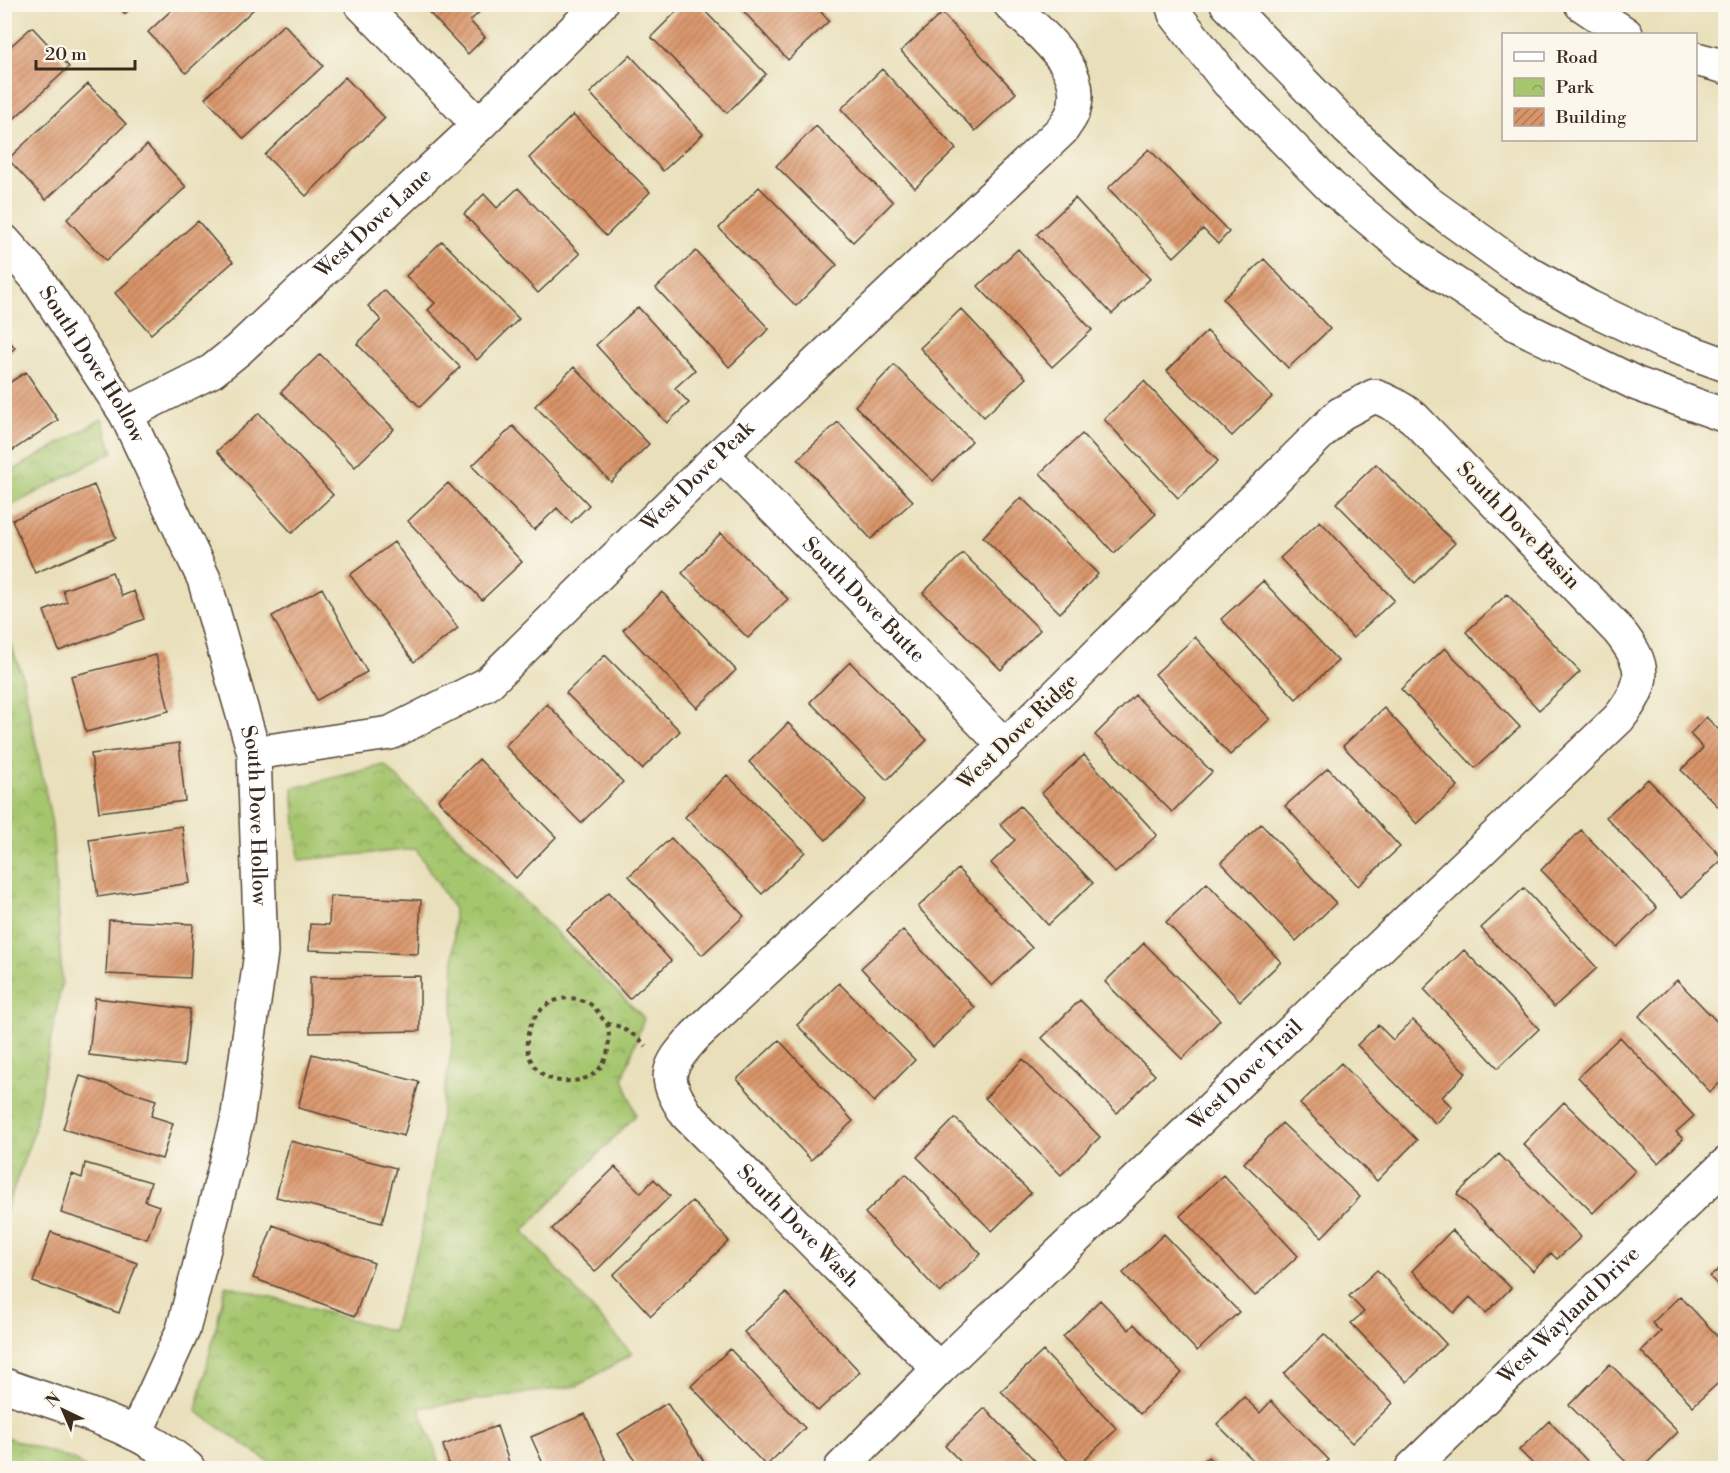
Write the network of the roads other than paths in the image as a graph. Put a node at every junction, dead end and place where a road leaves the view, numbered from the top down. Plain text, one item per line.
1 (361, 4) edge
2 (600, 4) edge
3 (1010, 4) edge
4 (1172, 4) edge
5 (1227, 4) edge
6 (1581, 4) edge
7 (1624, 33) edge
8 (1697, 60) edge
9 (1725, 67) edge
10 (479, 125) junction
11 (4, 241) edge
12 (1725, 365) edge
13 (1374, 396) joint
14 (126, 414) junction
15 (1725, 416) edge
16 (721, 454) junction
17 (1641, 675) joint
18 (1005, 746) junction
19 (254, 753) junction
20 (669, 1075) joint
21 (1725, 1164) edge
22 (939, 1369) junction
23 (4, 1385) edge
24 (136, 1433) junction
25 (1423, 1465) edge
26 (189, 1468) edge
27 (841, 1468) edge

1 - 10 street
2 - 10 street, West Dove Lane
3 - 16 street, West Dove Peak
4 - 15 street
5 - 12 street
6 - 7 street
8 - 9 street
10 - 14 street, West Dove Lane
11 - 14 street, South Dove Hollow
13 - 17 street, South Dove Basin
13 - 18 street, West Dove Ridge
14 - 19 street, South Dove Hollow
16 - 18 street, South Dove Butte
16 - 19 street, West Dove Peak
17 - 22 street, West Dove Trail
18 - 20 street, West Dove Ridge
19 - 24 street, South Dove Hollow
20 - 22 street, South Dove Wash
21 - 25 street, West Wayland Drive
22 - 27 street, West Dove Trail
23 - 24 street
24 - 26 street

